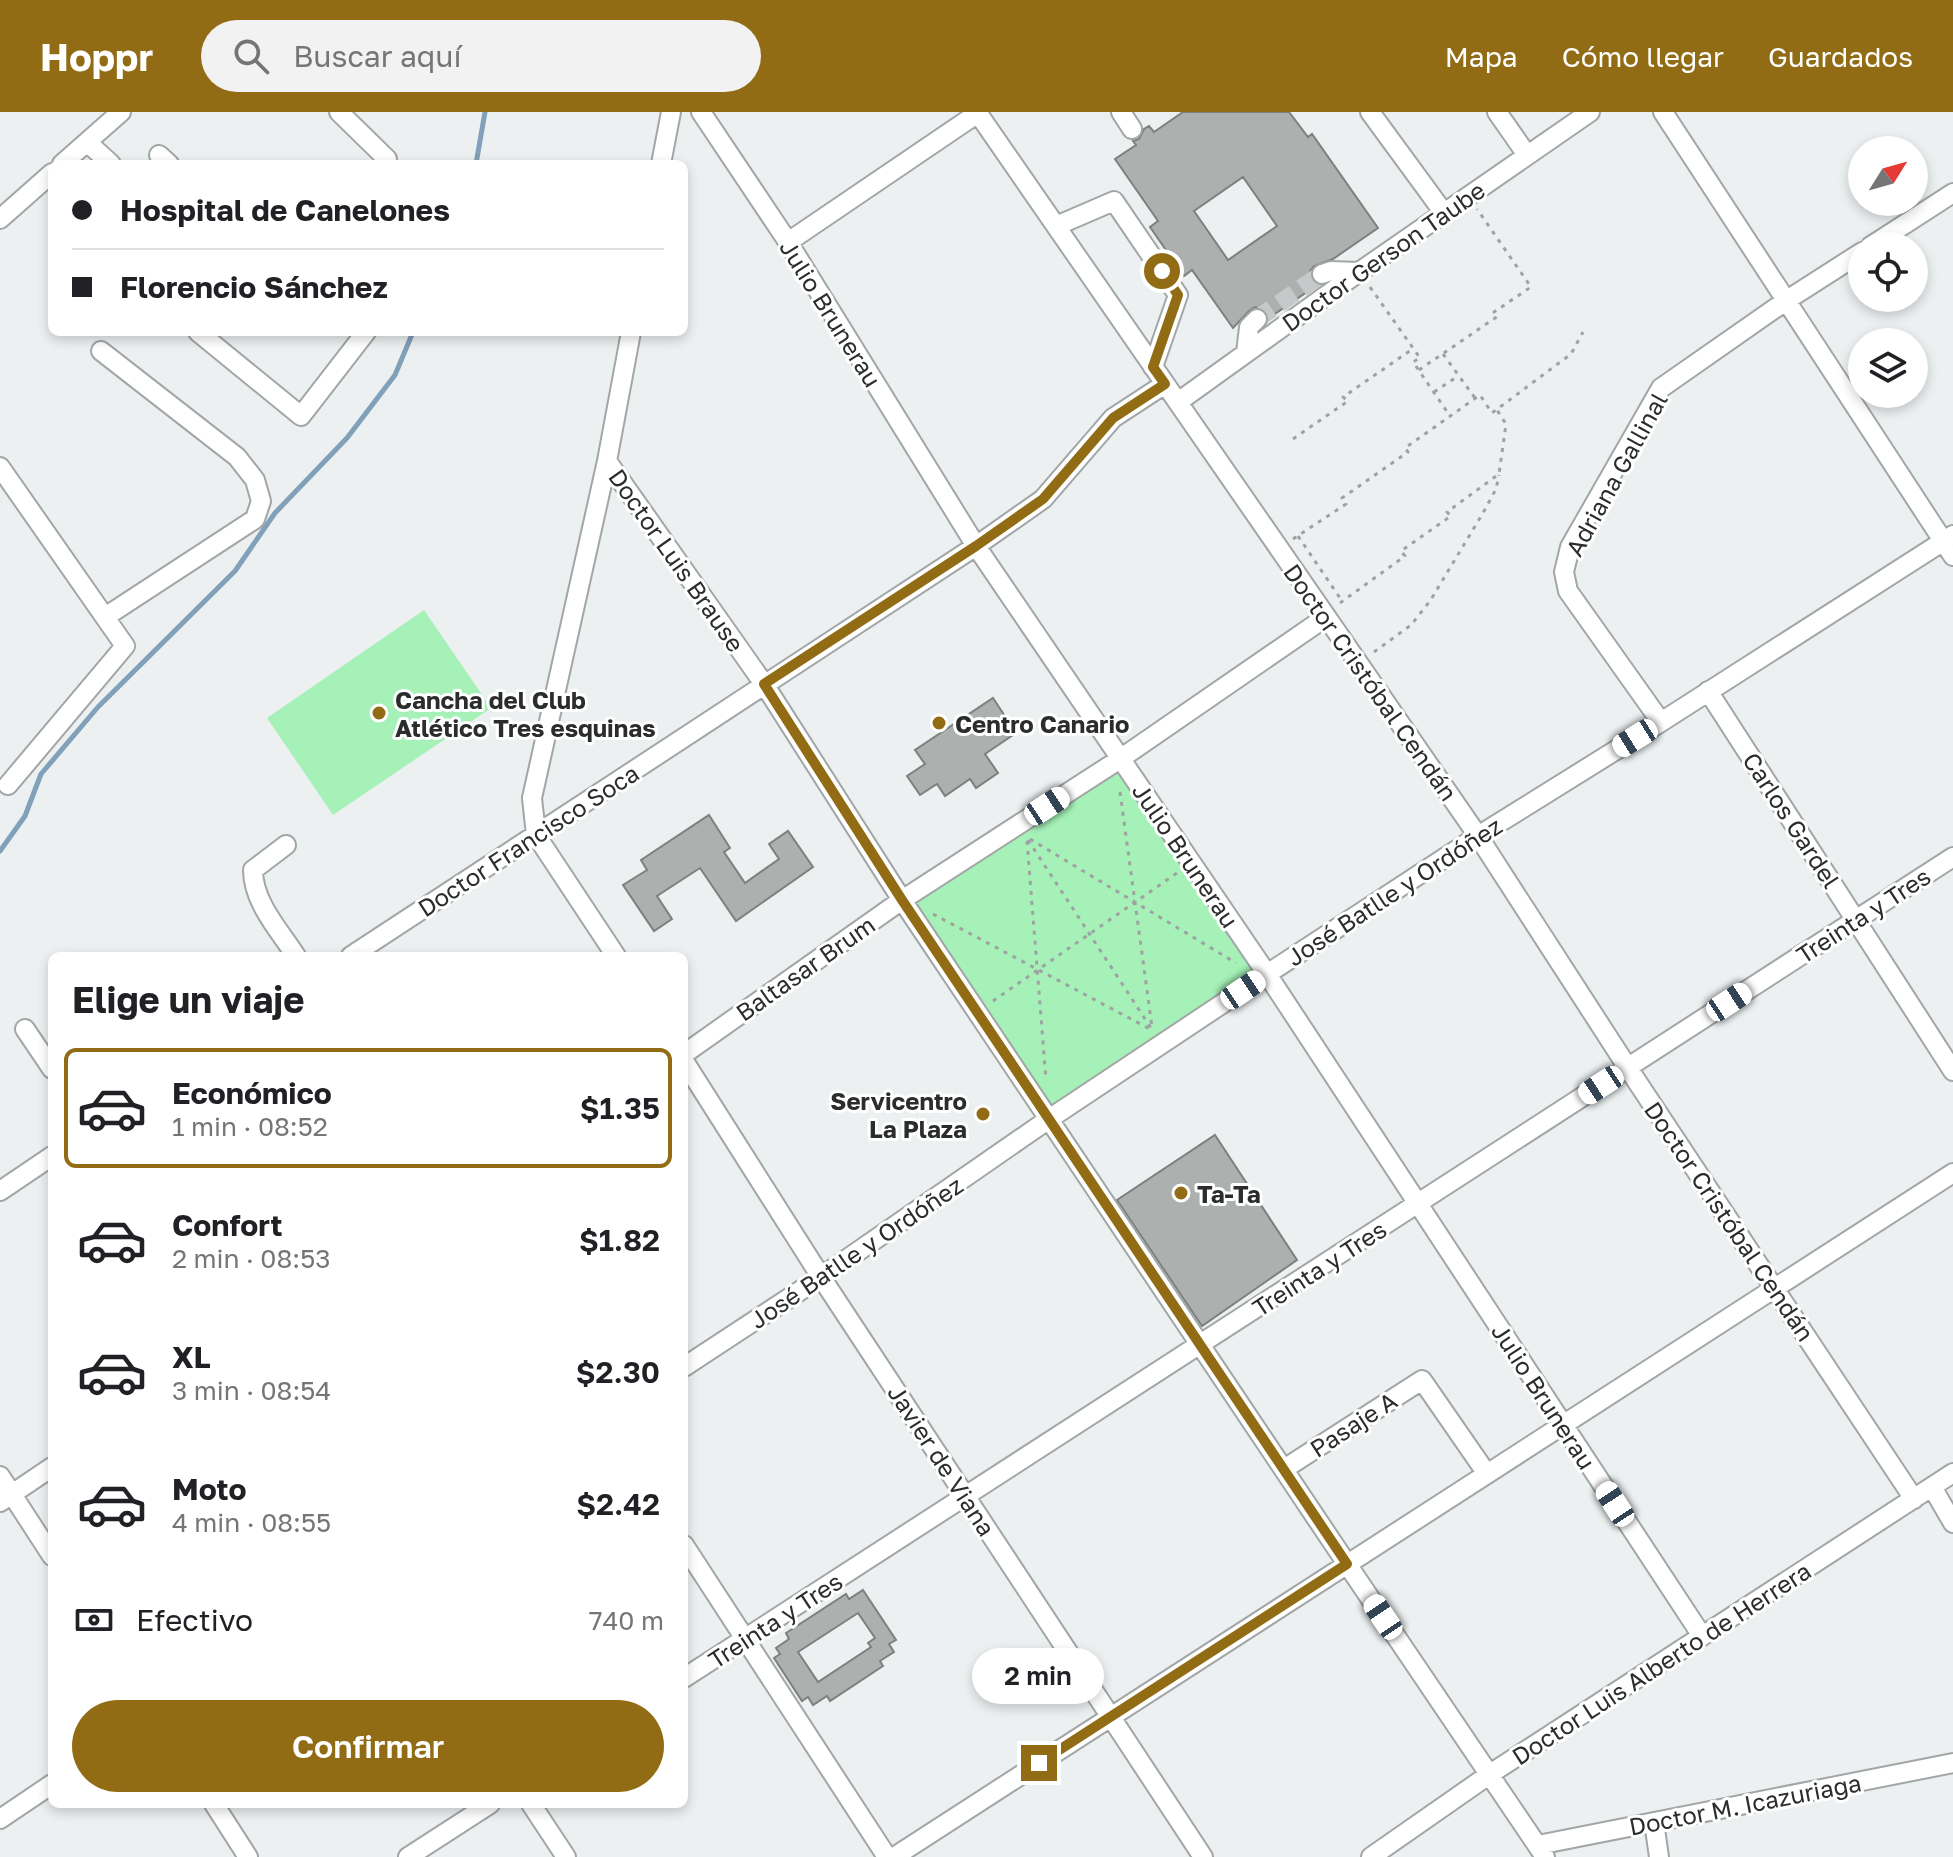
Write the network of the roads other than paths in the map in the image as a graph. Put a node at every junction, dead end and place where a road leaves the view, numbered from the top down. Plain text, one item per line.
1 (121, 112) edge
2 (339, 112) edge
3 (671, 112) edge
4 (701, 112) edge
5 (1121, 112) edge
6 (1370, 112) edge
7 (1497, 112) edge
8 (1590, 112) edge
9 (1663, 112) edge
10 (978, 113) edge
11 (1132, 129) dead end
12 (87, 142) junction
13 (1527, 155) junction
14 (387, 159) dead end
15 (67, 160) edge
16 (107, 160) edge
17 (662, 160) edge
18 (48, 176) edge
19 (1953, 193) edge
20 (4, 208) edge
21 (1444, 213) junction
22 (1056, 226) junction
23 (1893, 232) edge
24 (788, 242) junction
25 (1848, 261) edge
26 (1359, 272) junction
27 (1322, 274) tunnel mouth
28 (1787, 300) junction
29 (1257, 319) tunnel mouth
30 (203, 336) edge
31 (363, 336) edge
32 (630, 336) edge
33 (101, 351) dead end
34 (1246, 353) junction
35 (1153, 367) junction
36 (1165, 384) junction
37 (1178, 402) junction
38 (607, 461) junction
39 (0, 467) edge
40 (1950, 544) edge
41 (976, 546) junction
42 (105, 617) junction
43 (1326, 617) junction
44 (764, 684) junction
45 (1708, 691) junction
46 (1661, 722) junction
47 (1120, 759) junction
48 (8, 785) dead end
49 (536, 835) junction
50 (1478, 836) junction
51 (286, 845) dead end
52 (1953, 857) edge
53 (902, 900) junction
54 (1857, 919) junction
55 (293, 952) edge
56 (357, 952) edge
57 (613, 952) edge
58 (1267, 974) junction
59 (25, 1029) dead end
60 (688, 1051) edge
61 (48, 1063) edge
62 (688, 1067) edge
63 (1628, 1068) junction
64 (1953, 1071) edge
65 (1049, 1119) junction
66 (48, 1159) edge
67 (1953, 1173) edge
68 (0, 1191) edge
69 (1418, 1204) junction
70 (821, 1277) junction
71 (1774, 1288) junction
72 (1200, 1345) junction
73 (688, 1364) edge
74 (1563, 1425) junction
75 (1284, 1469) junction
76 (48, 1470) edge
77 (1953, 1473) edge
78 (1487, 1474) junction
79 (0, 1476) edge
80 (1932, 1487) junction
81 (966, 1496) junction
82 (6, 1498) edge
83 (1914, 1499) junction
84 (1953, 1523) edge
85 (48, 1551) edge
86 (688, 1551) edge
87 (1347, 1564) junction
88 (1702, 1636) junction
89 (746, 1638) junction
90 (688, 1675) edge
91 (1112, 1716) junction
92 (1953, 1763) edge
93 (1490, 1774) junction
94 (48, 1787) edge
95 (217, 1808) edge
96 (484, 1808) edge
97 (534, 1808) edge
98 (0, 1819) edge
99 (1654, 1822) junction
100 (1542, 1851) edge
101 (248, 1857) edge
102 (408, 1857) edge
103 (566, 1857) edge
104 (887, 1857) edge
105 (894, 1857) edge
106 (1203, 1857) edge
107 (1371, 1857) edge
108 (1659, 1857) edge

1 - 12 street
2 - 14 street
3 - 17 street
4 - 24 street, Julio Brunerau
5 - 11 street
6 - 21 street
7 - 13 street
8 - 13 street, Doctor Gerson Taube
9 - 28 street
10 - 22 street, Doctor Cristóbal Cendán
10 - 24 street
12 - 15 street
12 - 16 street
13 - 21 street, Doctor Gerson Taube
18 - 20 street
19 - 23 street
21 - 26 street, Doctor Gerson Taube
22 - 35 street, Doctor Cristóbal Cendán
22 - 35 street
24 - 41 street, Julio Brunerau
25 - 28 street, Adriana Gallinal
26 - 27 street
26 - 34 street, Doctor Gerson Taube
28 - 40 street
28 - 46 street, Adriana Gallinal
29 - 34 street
30 - 31 street
32 - 38 street
33 - 42 street
34 - 37 street, Doctor Gerson Taube
35 - 36 street, Doctor Cristóbal Cendán
36 - 37 street, Doctor Cristóbal Cendán
36 - 41 street, Doctor Francisco Soca
37 - 43 street, Doctor Cristóbal Cendán
38 - 44 street, Doctor Luis Brause
38 - 49 street
39 - 42 street
40 - 45 street, José Batlle y Ordóñez
41 - 44 street, Doctor Francisco Soca
41 - 47 street, Julio Brunerau
42 - 48 street
43 - 47 street, Baltasar Brum
43 - 50 street, Doctor Cristóbal Cendán
44 - 49 street, Doctor Francisco Soca
44 - 53 street, Doctor Luis Brause
45 - 46 street, José Batlle y Ordóñez
45 - 54 street, Carlos Gardel
46 - 50 street, José Batlle y Ordóñez
47 - 53 street, Baltasar Brum
47 - 58 street, Julio Brunerau
49 - 56 street, Doctor Francisco Soca
49 - 57 street
50 - 58 street, José Batlle y Ordóñez
50 - 63 street, Doctor Cristóbal Cendán
51 - 55 street
52 - 54 street, Treinta y Tres
53 - 60 street, Baltasar Brum
53 - 65 street, Doctor Luis Brause
54 - 63 street, Treinta y Tres
54 - 64 street, Carlos Gardel
58 - 65 street, José Batlle y Ordóñez
58 - 69 street, Julio Brunerau
59 - 61 street
62 - 70 street, Javier de Viana
63 - 69 street, Treinta y Tres
63 - 71 street, Doctor Cristóbal Cendán
65 - 70 street, José Batlle y Ordóñez
65 - 72 street, Doctor Luis Brause
66 - 68 street
67 - 71 street
69 - 72 street, Treinta y Tres
69 - 74 street, Julio Brunerau
70 - 73 street, José Batlle y Ordóñez
70 - 81 street, Javier de Viana
71 - 74 street
71 - 83 street, Doctor Cristóbal Cendán
72 - 75 street, Doctor Luis Brause
72 - 81 street, Treinta y Tres
74 - 78 street
74 - 88 street, Julio Brunerau
75 - 78 street, Pasaje A
75 - 87 street, Doctor Luis Brause
76 - 82 street
77 - 80 street, Doctor Luis Alberto de Herrera
78 - 87 street
79 - 82 street
80 - 83 street, Doctor Luis Alberto de Herrera
80 - 84 street
81 - 89 street, Treinta y Tres
81 - 91 street, Javier de Viana
82 - 85 street
83 - 88 street, Doctor Luis Alberto de Herrera
86 - 89 street
87 - 91 street
87 - 93 street, Doctor Luis Brause
88 - 93 street, Doctor Luis Alberto de Herrera
89 - 90 street, Treinta y Tres
89 - 104 street
91 - 105 street
91 - 106 street, Javier de Viana
92 - 99 street, Doctor M. Icazuriaga
93 - 100 street, Doctor Luis Brause
93 - 107 street, Doctor Luis Alberto de Herrera
94 - 98 street
95 - 101 street
96 - 102 street
97 - 103 street
99 - 100 street, Doctor M. Icazuriaga
99 - 108 street

